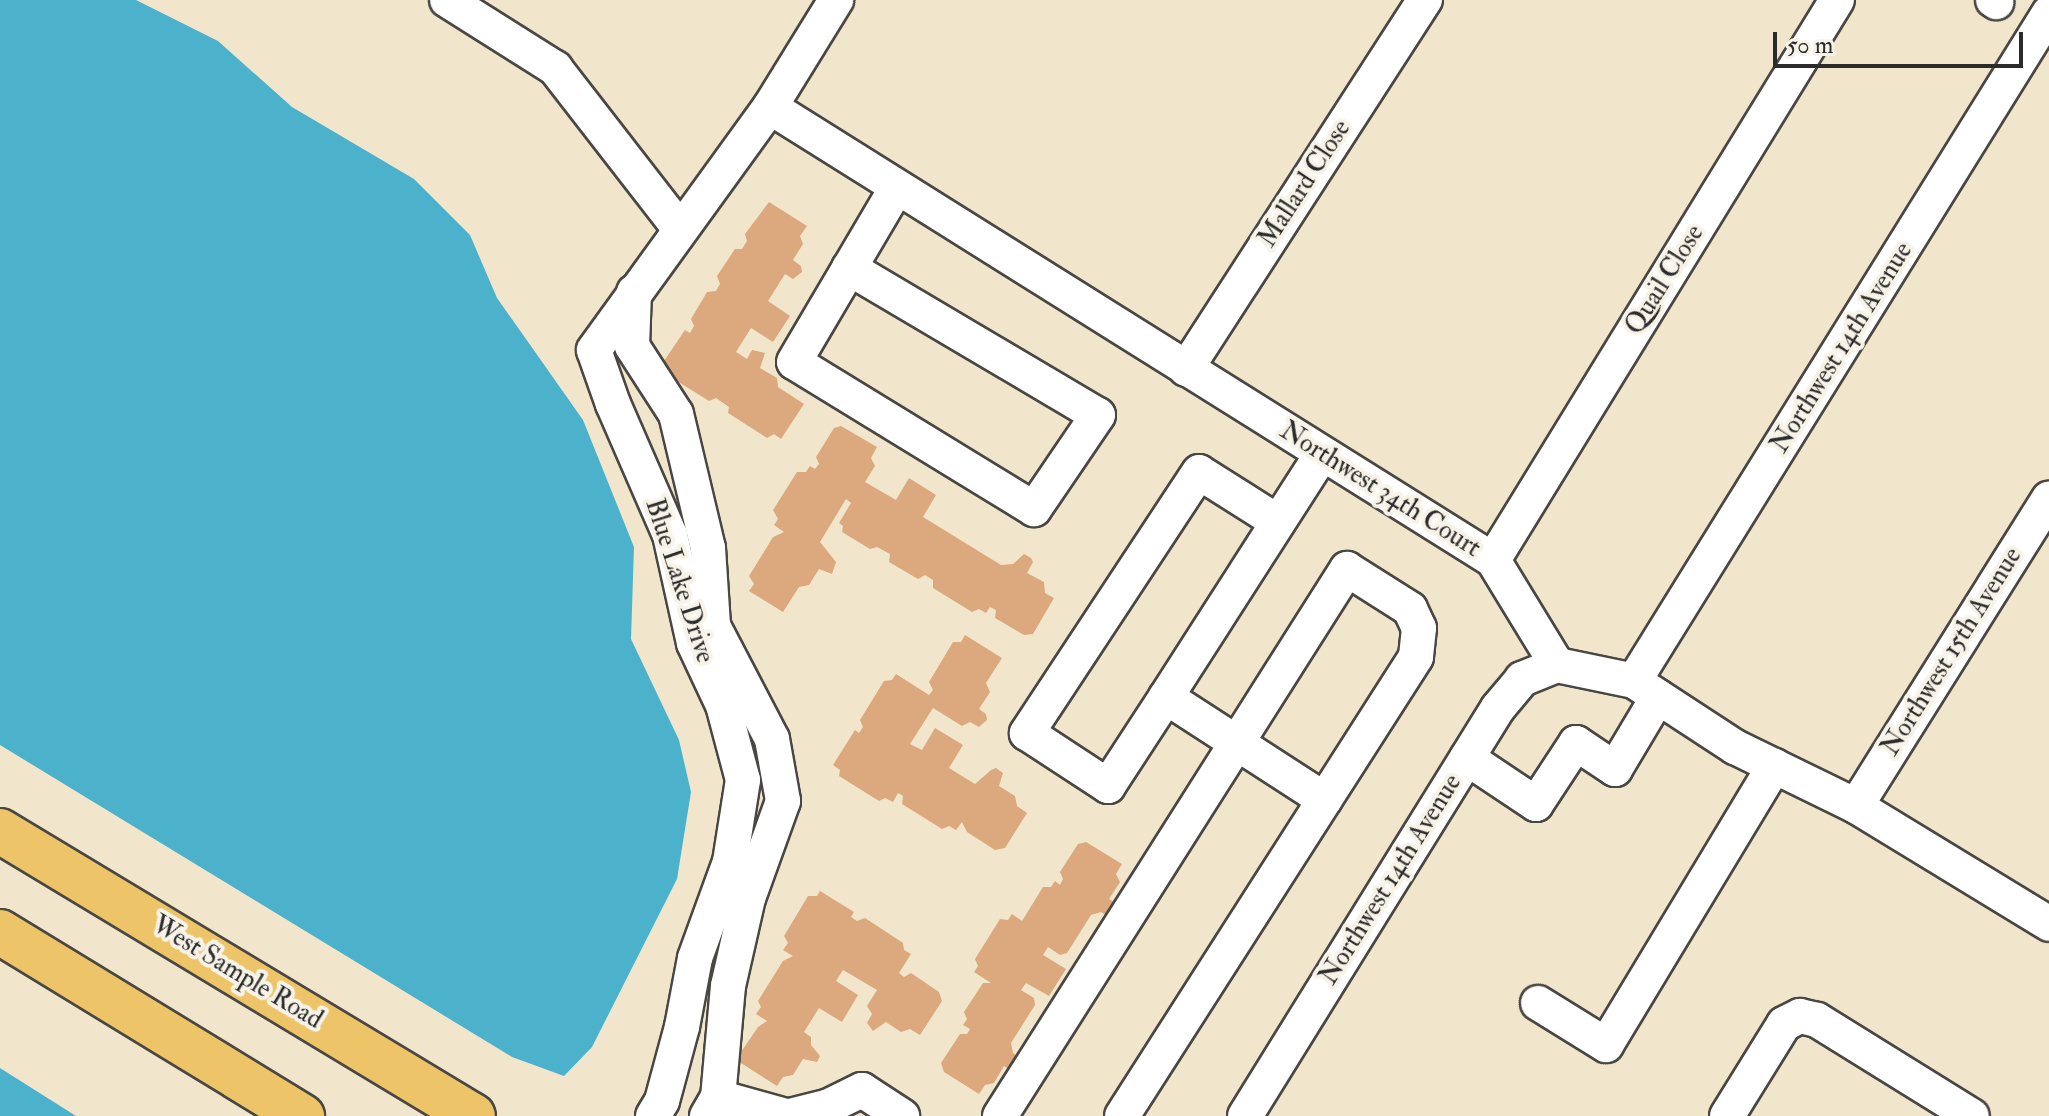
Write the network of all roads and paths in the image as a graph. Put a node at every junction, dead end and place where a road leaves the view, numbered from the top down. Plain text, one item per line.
1 (836, 0) edge
2 (1425, 0) edge
3 (1837, 0) edge
4 (458, 3) edge
5 (2049, 13) edge
6 (770, 107) junction
7 (897, 187) junction
8 (680, 229) junction
9 (849, 268) junction
10 (635, 291) junction
11 (1186, 369) junction
12 (1322, 454) junction
13 (2049, 498) edge
14 (1278, 522) junction
15 (1493, 560) junction
16 (1557, 665) junction
17 (1646, 689) junction
18 (1166, 697) junction
19 (1236, 743) junction
20 (1467, 758) junction
21 (1774, 766) junction
22 (1325, 800) junction
23 (1856, 806) junction
24 (0, 831) edge
25 (2049, 924) edge
26 (0, 932) edge
27 (1538, 1003) dead end
28 (713, 1107) edge
29 (302, 1116) edge
30 (473, 1116) edge
31 (653, 1116) edge
32 (788, 1116) edge
33 (902, 1116) edge
34 (1000, 1116) edge
35 (1122, 1116) edge
36 (1245, 1116) edge
37 (1727, 1116) edge
38 (1972, 1116) edge

1 - 6 street, Blue Lake Drive
2 - 11 street, Mallard Close
3 - 15 street, Quail Close
4 - 8 street
5 - 17 street, Northwest 14th Avenue
6 - 7 street, Northwest 34th Court
6 - 8 street, Blue Lake Drive
7 - 9 street
7 - 11 street, Northwest 34th Court
8 - 10 street, Blue Lake Drive
9 - 9 street
10 - 28 street, Blue Lake Drive
10 - 31 street, Blue Lake Drive
11 - 12 street, Northwest 34th Court
12 - 14 street
12 - 15 street, Northwest 34th Court
13 - 23 street, Northwest 15th Avenue
14 - 18 street
14 - 18 street
15 - 16 street, Northwest 34th Court
16 - 17 street
16 - 20 street, Northwest 14th Avenue
17 - 20 street, Northwest 14th Avenue
17 - 21 street
18 - 19 street
19 - 22 street
19 - 22 street
19 - 34 street
20 - 36 street, Northwest 14th Avenue
21 - 23 street
21 - 27 street
22 - 35 street
23 - 25 street
24 - 30 main road, West Sample Road
26 - 29 main road
28 - 32 street
32 - 33 street
37 - 38 street

